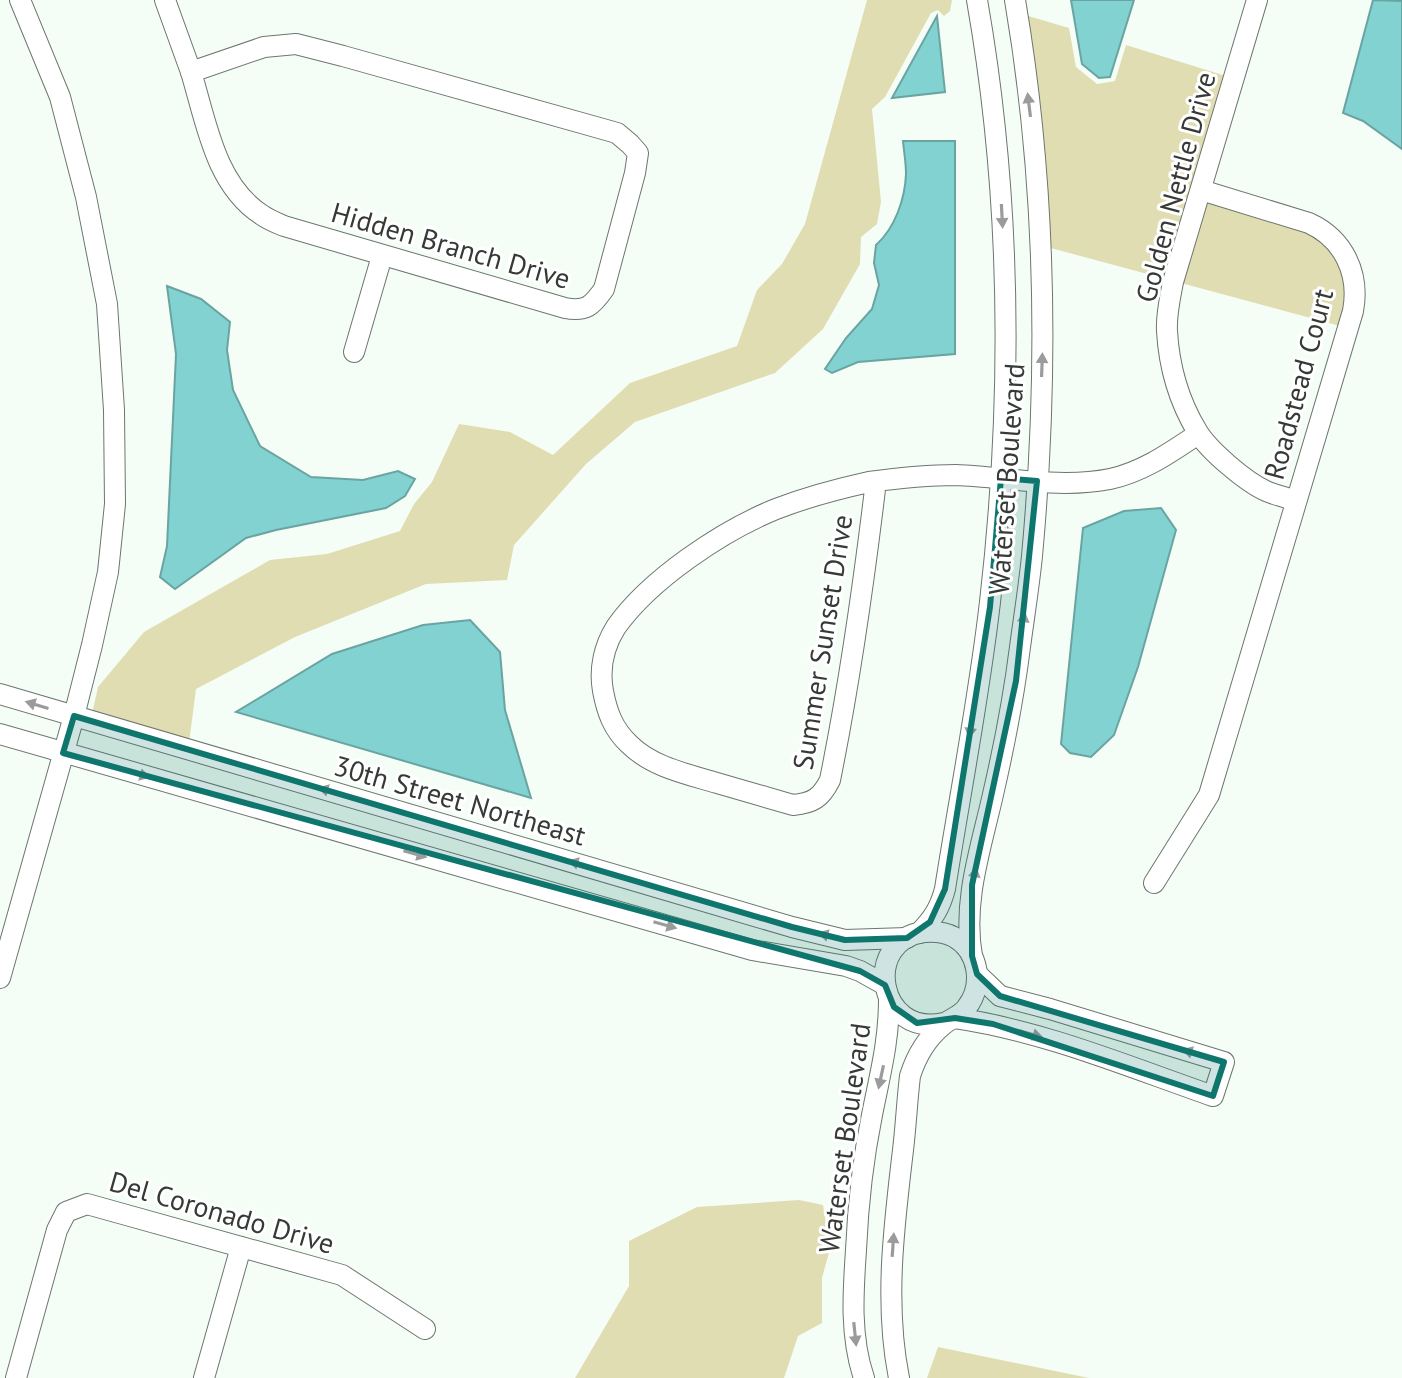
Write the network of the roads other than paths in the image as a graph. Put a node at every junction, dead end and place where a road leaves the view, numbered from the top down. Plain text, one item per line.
1 (20, 0) edge
2 (165, 0) edge
3 (977, 0) edge
4 (1015, 0) edge
5 (1257, 0) edge
6 (191, 72) junction
7 (1201, 190) junction
8 (382, 256) junction
9 (354, 352) dead end
10 (1198, 434) junction
11 (1001, 478) junction
12 (876, 481) junction
13 (1037, 481) junction
14 (1295, 501) junction
15 (0, 694) edge
16 (74, 716) junction
17 (0, 734) edge
18 (63, 753) junction
19 (1154, 883) dead end
20 (913, 935) junction
21 (975, 965) junction
22 (0, 978) edge
23 (887, 992) junction
24 (950, 1020) junction
25 (241, 1247) junction
26 (425, 1329) dead end
27 (16, 1378) edge
28 (204, 1378) edge
29 (864, 1378) edge
30 (899, 1378) edge

1 - 16 street
2 - 6 street, Hidden Branch Drive
3 -> 11 street, Waterset Boulevard
13 -> 4 street, Waterset Boulevard
5 - 7 street, Golden Nettle Drive
6 - 8 street, Hidden Branch Drive
6 - 8 street, Hidden Branch Drive
7 - 10 street, Golden Nettle Drive
7 - 14 street, Roadstead Court
8 - 9 street
10 - 13 street, Summer Sunset Drive
10 - 14 street
11 - 12 street, Summer Sunset Drive
11 - 13 street, Summer Sunset Drive
11 -> 20 street, Waterset Boulevard
12 - 12 street, Summer Sunset Drive
21 -> 13 street, Waterset Boulevard
14 - 19 street, Roadstead Court
16 -> 15 street, 30th Street Northeast
16 - 18 street
20 -> 16 street, 30th Street Northeast
17 - 18 street
18 - 22 street
18 -> 23 street
20 - 21 street
20 - 23 street
21 - 24 street
24 -> 21 street
23 - 24 street
23 -> 29 street, Waterset Boulevard
30 -> 24 street, Waterset Boulevard
25 - 26 street, Del Coronado Drive
25 - 27 street, Del Coronado Drive
25 - 28 street

